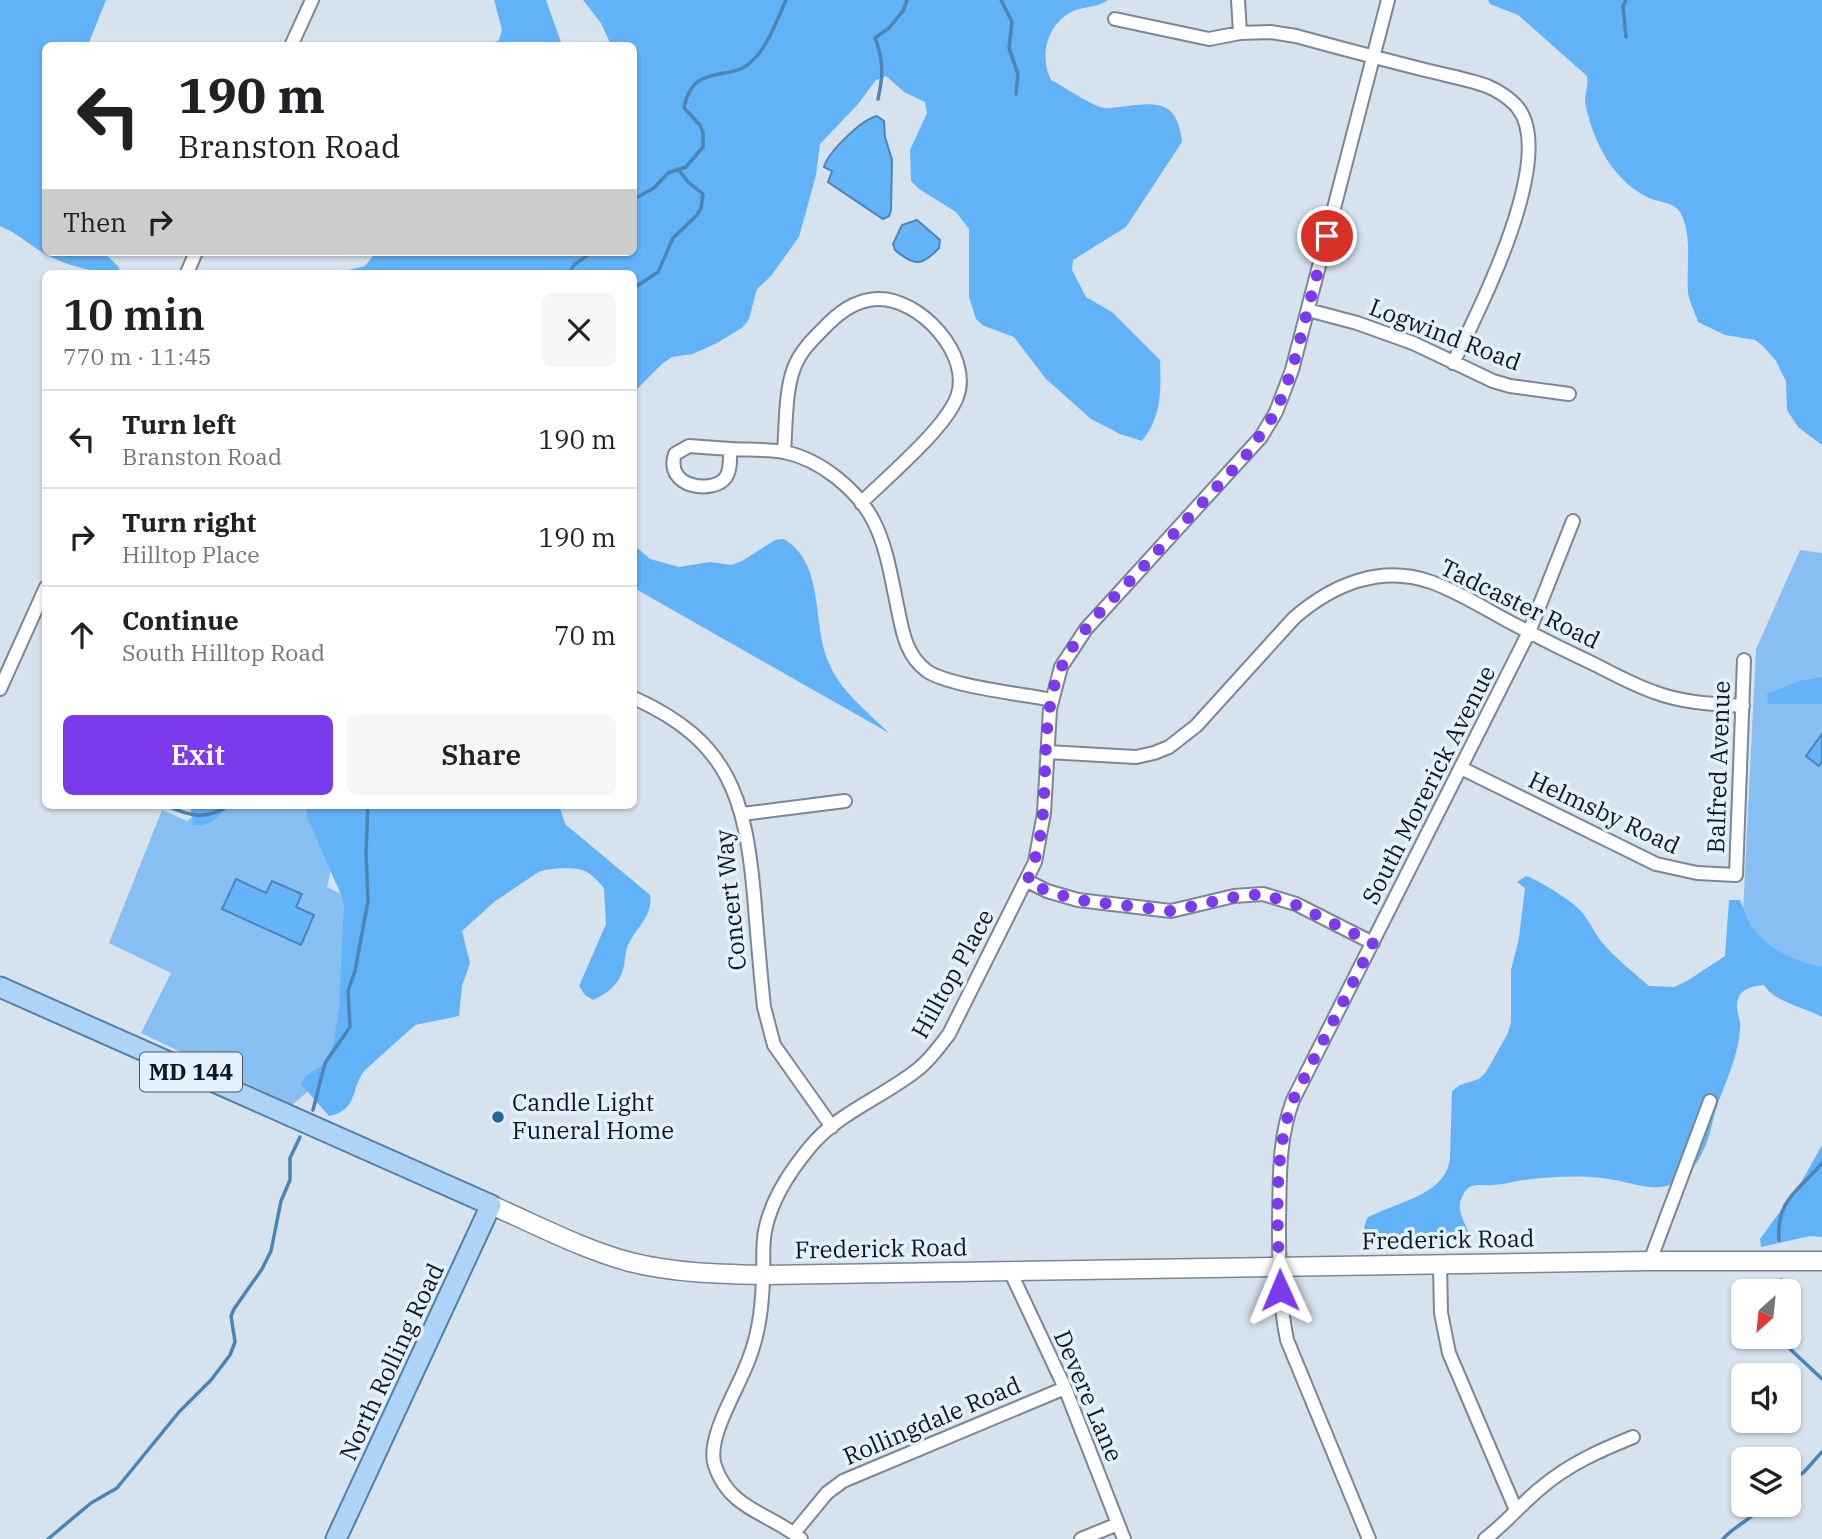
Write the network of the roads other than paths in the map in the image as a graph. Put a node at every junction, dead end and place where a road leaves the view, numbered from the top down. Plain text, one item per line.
1 (312, 0) edge
2 (1238, 0) edge
3 (1388, 0) edge
4 (1115, 19) dead end
5 (1240, 33) junction
6 (293, 42) edge
7 (1373, 57) junction
8 (1308, 310) junction
9 (1454, 363) junction
10 (1569, 394) dead end
11 (730, 449) junction
12 (784, 452) junction
13 (861, 503) junction
14 (1573, 521) dead end
15 (42, 596) edge
16 (1529, 632) junction
17 (1744, 660) dead end
18 (0, 688) edge
19 (637, 700) edge
20 (1052, 700) junction
21 (1743, 706) junction
22 (1047, 752) junction
23 (1461, 768) junction
24 (845, 801) dead end
25 (742, 814) junction
26 (1736, 875) joint
27 (1027, 881) junction
28 (1373, 943) junction
29 (0, 987) edge
30 (1710, 1101) dead end
31 (832, 1127) junction
32 (491, 1205) junction
33 (1650, 1261) junction
34 (1822, 1261) edge
35 (1440, 1265) junction
36 (1279, 1266) junction
37 (1010, 1271) junction
38 (764, 1275) junction
39 (1065, 1388) junction
40 (1633, 1437) dead end
41 (1516, 1510) junction
42 (1118, 1524) junction
43 (798, 1536) edge
44 (336, 1539) edge
45 (1081, 1539) edge
46 (1124, 1539) edge
47 (1369, 1539) edge
48 (1485, 1539) edge

1 - 6 street
2 - 5 street
3 - 7 street, Hilltop Place
4 - 5 street
5 - 7 street
7 - 8 street, Hilltop Place
7 - 9 street
8 - 9 street, Logwind Road
8 - 20 street, Hilltop Place
9 - 10 street, Logwind Road
11 - 11 street
11 - 12 street
12 - 13 street
12 - 13 street
13 - 20 street
14 - 16 street, South Morerick Avenue
15 - 18 street
16 - 21 street, Tadcaster Road
16 - 22 street, Tadcaster Road
16 - 23 street, South Morerick Avenue
17 - 21 street, Balfred Avenue
19 - 25 street, Concert Way
20 - 22 street, Hilltop Place
21 - 26 street, Balfred Avenue
22 - 27 street, Hilltop Place
23 - 26 street, Helmsby Road
23 - 28 street, South Morerick Avenue
24 - 25 street
25 - 31 street, Concert Way
27 - 28 street
27 - 31 street, Hilltop Place
28 - 36 street, South Morerick Avenue
29 - 32 main road, Frederick Road / MD 144
30 - 33 street
31 - 38 street, Hilltop Place
32 - 38 main road, Frederick Road / MD 144
32 - 44 main road, North Rolling Road
33 - 34 main road, Frederick Road / MD 144
33 - 35 main road, Frederick Road / MD 144
35 - 36 main road, Frederick Road / MD 144
35 - 41 street
36 - 37 main road, Frederick Road / MD 144
36 - 47 street, South Morerick Avenue
37 - 38 main road, Frederick Road / MD 144
37 - 39 street, Devere Lane
38 - 43 street, Hilltop Place
39 - 42 street, Devere Lane
39 - 43 street, Rollingdale Road
40 - 41 street
41 - 48 street
42 - 45 street
42 - 46 street, Devere Lane

